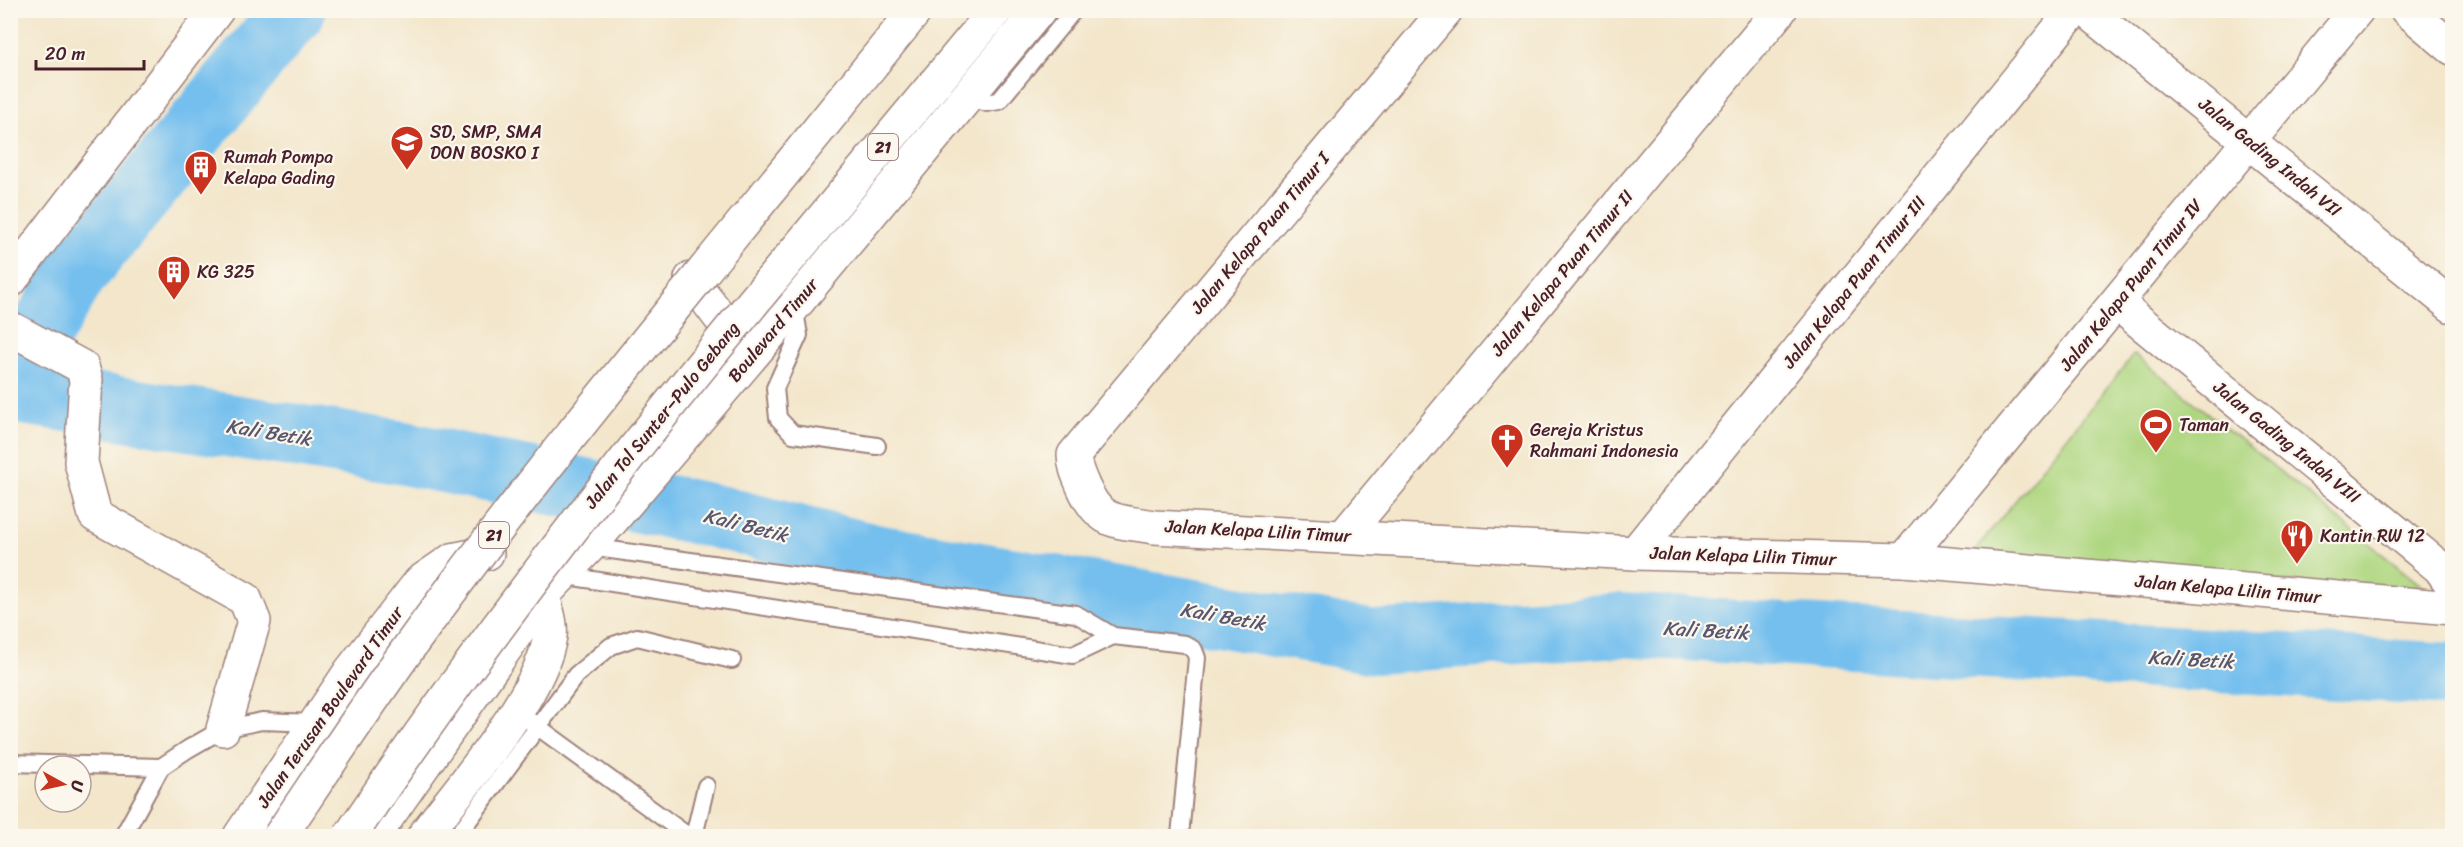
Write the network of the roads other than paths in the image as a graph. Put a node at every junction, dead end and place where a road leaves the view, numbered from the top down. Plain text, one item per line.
1 (218, 10) edge
2 (898, 10) edge
3 (916, 10) edge
4 (996, 10) edge
5 (1039, 10) edge
6 (1074, 10) edge
7 (1446, 10) edge
8 (1780, 10) edge
9 (2074, 10) edge
10 (2086, 10) edge
11 (2357, 10) edge
12 (2407, 10) edge
13 (2452, 48) edge
14 (966, 98) junction
15 (2249, 140) junction
16 (691, 279) junction
17 (10, 281) edge
18 (2117, 303) junction
19 (794, 306) junction
20 (2452, 306) edge
21 (10, 328) edge
22 (750, 357) junction
23 (877, 446) dead end
24 (1074, 455) joint
25 (1345, 535) junction
26 (595, 540) junction
27 (487, 553) junction
28 (1635, 553) junction
29 (1904, 560) junction
30 (552, 585) junction
31 (2452, 585) edge
32 (2452, 608) edge
33 (1113, 636) junction
34 (732, 660) dead end
35 (526, 718) junction
36 (314, 723) junction
37 (223, 729) junction
38 (10, 763) edge
39 (161, 767) junction
40 (706, 786) dead end
41 (123, 837) edge
42 (240, 837) edge
43 (280, 837) edge
44 (286, 837) edge
45 (350, 837) edge
46 (374, 837) edge
47 (424, 837) edge
48 (457, 837) edge
49 (688, 837) edge
50 (694, 837) edge
51 (1180, 837) edge

1 - 17 main road
2 - 16 main road
3 - 43 main road, 21, bridge
4 - 45 main road, Jalan Tol Sunter–Pulo Gebang / 21, bridge
5 - 14 main road, Boulevard Timur
6 - 14 lane
7 - 24 main road, Jalan Kelapa Puan Timur I
8 - 25 main road, Jalan Kelapa Puan Timur II
9 - 28 main road, Jalan Kelapa Puan Timur III
10 - 15 main road, Jalan Gading Indah VII
11 - 15 main road, Jalan Kelapa Puan Timur IV
12 - 13 main road
14 - 19 main road, Boulevard Timur
15 - 18 main road, Jalan Kelapa Puan Timur IV
15 - 20 main road, Jalan Gading Indah VII
16 - 22 main road
16 - 27 main road
18 - 29 main road, Jalan Kelapa Puan Timur IV
18 - 31 main road, Jalan Gading Indah VIII
19 - 22 main road, Boulevard Timur
19 - 23 lane
21 - 37 main road
22 - 26 main road, Boulevard Timur
24 - 25 main road, Jalan Kelapa Lilin Timur
25 - 28 main road, Jalan Kelapa Lilin Timur
26 - 30 main road, Boulevard Timur
26 - 33 lane
27 - 36 main road, Jalan Terusan Boulevard Timur
27 - 44 main road, bridge
28 - 29 main road, Jalan Kelapa Lilin Timur
29 - 32 main road, Jalan Kelapa Lilin Timur
30 - 33 lane
30 - 35 main road
30 - 46 main road, Boulevard Timur
33 - 51 lane
34 - 35 lane
35 - 47 main road
35 - 48 lane
35 - 49 lane
36 - 37 lane
36 - 42 main road, Jalan Terusan Boulevard Timur
37 - 39 lane
38 - 39 lane
39 - 41 lane
40 - 50 lane

